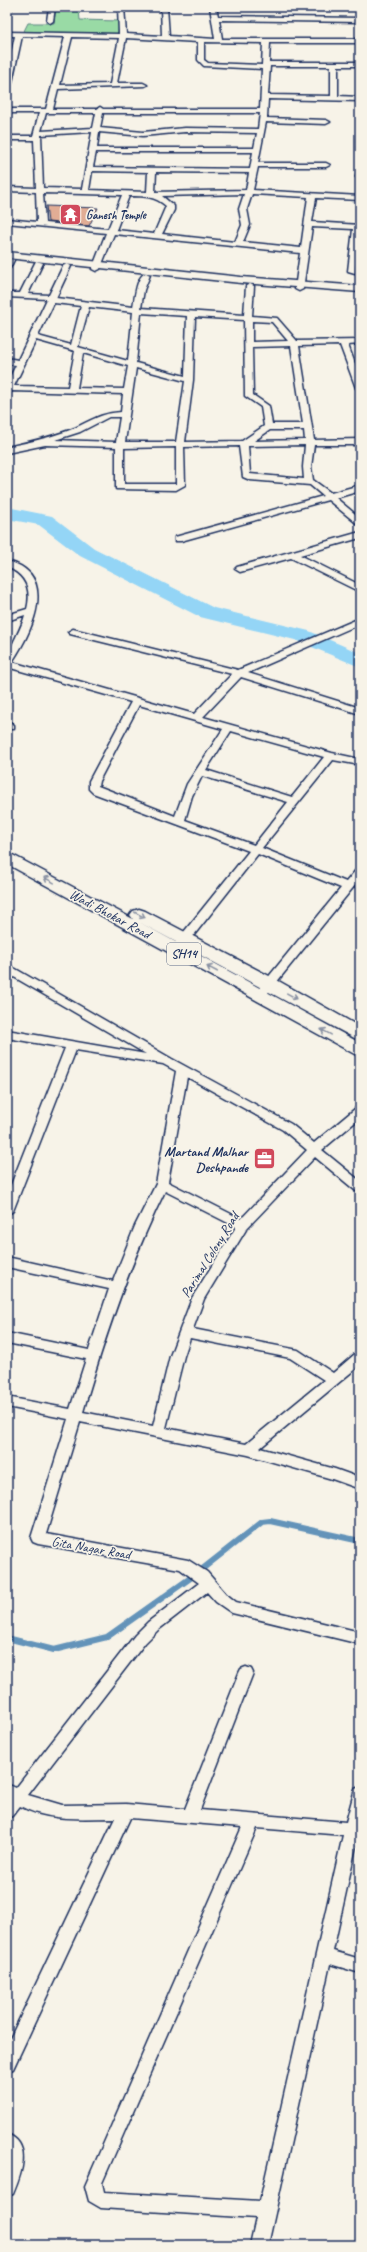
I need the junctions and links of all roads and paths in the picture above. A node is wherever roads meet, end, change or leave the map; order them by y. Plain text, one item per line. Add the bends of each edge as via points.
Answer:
1 (10, 7) edge
2 (52, 7) edge
3 (121, 7) edge
4 (164, 7) edge
5 (213, 7) edge
6 (7, 12) edge
7 (215, 18) junction
8 (360, 20) edge
9 (50, 21) dead end
10 (7, 34) edge
11 (19, 34) junction
12 (69, 36) junction
13 (123, 36) junction
14 (166, 38) junction
15 (201, 40) junction
16 (268, 40) junction
17 (219, 41) junction
18 (360, 41) edge
19 (335, 64) junction
20 (360, 64) edge
21 (267, 66) junction
22 (9, 70) edge
23 (143, 85) dead end
24 (113, 86) junction
25 (7, 87) edge
26 (55, 87) junction
27 (265, 97) junction
28 (334, 98) junction
29 (360, 99) edge
30 (100, 109) junction
31 (7, 111) edge
32 (46, 111) junction
33 (263, 111) junction
34 (263, 120) junction
35 (326, 122) dead end
36 (96, 130) junction
37 (260, 131) junction
38 (158, 133) junction
39 (37, 136) junction
40 (7, 138) edge
41 (92, 150) junction
42 (157, 150) junction
43 (256, 150) junction
44 (326, 165) dead end
45 (252, 168) junction
46 (89, 169) junction
47 (152, 170) junction
48 (7, 189) edge
49 (38, 190) junction
50 (85, 191) junction
51 (127, 192) junction
52 (249, 192) junction
53 (151, 194) junction
54 (312, 196) junction
55 (360, 198) edge
56 (7, 221) edge
57 (42, 224) junction
58 (308, 224) junction
59 (359, 227) edge
60 (112, 231) junction
61 (157, 236) junction
62 (238, 245) junction
63 (304, 251) junction
64 (8, 260) edge
65 (39, 263) junction
66 (82, 265) junction
67 (67, 266) junction
68 (97, 266) junction
69 (352, 271) dead end
70 (146, 275) junction
71 (250, 286) junction
72 (299, 287) junction
73 (360, 289) edge
74 (360, 293) edge
75 (7, 295) edge
76 (24, 296) junction
77 (50, 298) junction
78 (86, 304) junction
79 (137, 310) junction
80 (191, 314) junction
81 (246, 318) junction
82 (33, 337) junction
83 (360, 342) edge
84 (343, 343) junction
85 (296, 344) junction
86 (249, 345) junction
87 (77, 349) junction
88 (7, 361) edge
89 (21, 362) junction
90 (132, 364) junction
91 (189, 380) junction
92 (360, 388) edge
93 (8, 390) edge
94 (72, 390) junction
95 (128, 392) junction
96 (125, 414) junction
97 (268, 427) junction
98 (307, 427) junction
99 (360, 442) edge
100 (39, 443) junction
101 (180, 444) junction
102 (242, 444) junction
103 (310, 444) junction
104 (120, 445) junction
105 (7, 450) edge
106 (309, 482) junction
107 (360, 488) edge
108 (330, 496) junction
109 (360, 523) edge
110 (360, 535) edge
111 (178, 539) dead end
112 (291, 554) junction
113 (8, 565) edge
114 (240, 569) dead end
115 (360, 580) edge
116 (348, 584) junction
117 (360, 590) edge
118 (32, 610) junction
119 (7, 618) edge
120 (360, 621) edge
121 (73, 632) dead end
122 (7, 663) edge
123 (239, 673) junction
124 (136, 702) junction
125 (360, 711) edge
126 (197, 718) junction
127 (228, 728) junction
128 (330, 756) junction
129 (360, 762) edge
130 (200, 772) junction
131 (294, 801) junction
132 (179, 821) junction
133 (7, 844) edge
134 (255, 849) junction
135 (7, 857) edge
136 (360, 872) edge
137 (348, 887) junction
138 (180, 944) junction
139 (7, 968) edge
140 (264, 989) junction
141 (7, 1034) edge
142 (357, 1039) edge
143 (72, 1046) junction
144 (168, 1062) junction
145 (182, 1070) junction
146 (360, 1111) edge
147 (314, 1150) junction
148 (162, 1184) junction
149 (360, 1188) edge
150 (7, 1211) edge
151 (243, 1225) junction
152 (7, 1262) edge
153 (116, 1286) junction
154 (186, 1332) junction
155 (7, 1338) edge
156 (93, 1356) junction
157 (360, 1358) edge
158 (333, 1380) junction
159 (7, 1402) edge
160 (76, 1414) junction
161 (159, 1431) junction
162 (248, 1450) junction
163 (360, 1484) edge
164 (205, 1579) junction
165 (360, 1638) edge
166 (246, 1673) dead end
167 (12, 1793) edge
168 (360, 1794) edge
169 (7, 1811) edge
170 (126, 1811) junction
171 (190, 1817) junction
172 (252, 1821) junction
173 (352, 1829) junction
174 (323, 1955) junction
175 (360, 1966) edge
176 (7, 2063) edge
177 (7, 2142) edge
178 (7, 2188) edge
179 (267, 2210) junction
180 (259, 2245) edge

1 - 6 street
2 - 9 street
3 - 13 street
4 - 14 street
5 - 7 street
7 - 8 street via 331,16
7 - 17 street
10 - 11 street
11 - 12 street
11 - 22 street
12 - 13 street
12 - 26 street
13 - 14 street
13 - 24 street
14 - 15 street
15 - 17 street
15 - 21 street via 201,60 206,65
16 - 17 street
16 - 18 street
16 - 21 street
19 - 20 street
19 - 21 street
19 - 28 street
21 - 27 street
22 - 25 street
23 - 24 street
24 - 26 street
26 - 32 street
27 - 28 street
27 - 33 street
28 - 29 street
30 - 32 street
30 - 33 street
30 - 36 street
31 - 32 street
32 - 39 street
33 - 34 street
34 - 35 street
34 - 37 street
36 - 38 street
36 - 39 street
36 - 41 street
37 - 38 street via 185,130
37 - 43 street
38 - 42 street
39 - 40 street
39 - 49 street
41 - 42 street
41 - 46 street
42 - 43 street
43 - 45 street
44 - 45 street
45 - 47 street
45 - 52 street
46 - 47 street
46 - 50 street
47 - 53 street
48 - 49 street
49 - 50 street
49 - 57 street
50 - 51 street
51 - 53 street
51 - 60 street
52 - 53 street
52 - 54 street
52 - 62 street via 243,209 246,226
53 - 61 street via 170,206
54 - 55 street
54 - 58 street
56 - 57 street
57 - 60 street
58 - 59 street
58 - 63 street
59 - 69 street
60 - 61 street
60 - 68 street
61 - 62 street
62 - 63 street
63 - 72 street
64 - 65 street
64 - 66 street
65 - 67 street
65 - 76 street
66 - 67 street
66 - 68 street
67 - 77 street
68 - 70 street
68 - 72 street
70 - 71 street
70 - 79 street via 140,290
71 - 72 street
71 - 81 street
72 - 73 street
72 - 74 street
75 - 76 street
76 - 77 street
77 - 78 street
77 - 82 street
78 - 79 street
78 - 87 street
79 - 80 street
79 - 90 street
80 - 81 street
80 - 91 street
81 - 85 street via 274,320
81 - 86 street
82 - 87 street
82 - 89 street
83 - 84 street
84 - 85 street
84 - 92 street
85 - 86 street
85 - 98 street
86 - 97 street via 249,396 265,406
87 - 90 street
87 - 94 street
88 - 89 street
89 - 93 street
90 - 91 street
90 - 95 street
91 - 101 street
93 - 94 street
94 - 95 street
95 - 96 street
96 - 100 street via 107,415 77,430
96 - 104 street
97 - 98 street
97 - 102 street
98 - 103 street
99 - 103 street
100 - 104 street
100 - 105 street
101 - 102 street
101 - 104 street
101 - 104 street via 181,485 176,487 119,487
102 - 103 street
102 - 106 street via 247,476
103 - 106 street via 307,467
106 - 108 street
107 - 108 street
108 - 109 street
108 - 111 street
110 - 112 street
112 - 114 street
112 - 116 street
113 - 118 street via 26,574 33,587
115 - 116 street
116 - 117 street
118 - 119 street
118 - 122 street via 17,649
120 - 123 street
121 - 123 street
122 - 124 street
123 - 125 street
123 - 126 street
124 - 126 street
124 - 132 street via 93,787 96,791
126 - 127 street
127 - 128 street
127 - 130 street
128 - 129 street
128 - 131 street
130 - 131 street
130 - 132 street via 180,813
131 - 134 street
132 - 134 street
133 -> 138 main road, Wadi Bhokar Road / SH14
134 - 137 street
134 - 138 street
138 -> 135 main road, Wadi Bhokar Road / SH14
136 - 137 street
137 - 140 street
138 - 140 main road, Wadi Bhokar Road / SH14
139 - 144 street
140 - 142 main road, Wadi Bhokar Road / SH14
141 - 143 street
143 - 144 street
143 - 150 street
144 - 145 street
145 - 147 street via 287,1127
145 - 148 street
146 - 147 street, Parimal Colony Road
147 - 149 street
147 - 151 street, Parimal Colony Road
148 - 151 street
148 - 153 street via 140,1224
151 - 154 street, Parimal Colony Road via 198,1298
152 - 153 street
153 - 156 street
154 - 158 street via 293,1354
154 - 161 street, Parimal Colony Road via 177,1356
155 - 156 street
156 - 160 street
157 - 158 street
158 - 162 street
159 - 160 street
160 - 161 street
160 - 164 street, Gita Nagar Road via 38,1538 183,1564
161 - 162 street
162 - 163 street via 335,1474
164 - 165 street, Gita Nagar Road via 232,1607
164 - 167 street via 140,1639
166 - 171 street
167 - 169 street
167 - 170 street via 31,1804 62,1812
168 - 173 street
170 - 171 street
170 - 176 street
171 - 172 street
172 - 173 street
172 - 179 street via 93,2190 101,2200
173 - 174 street
174 - 175 street
174 - 179 street
177 - 178 street via 16,2154
179 - 180 street

